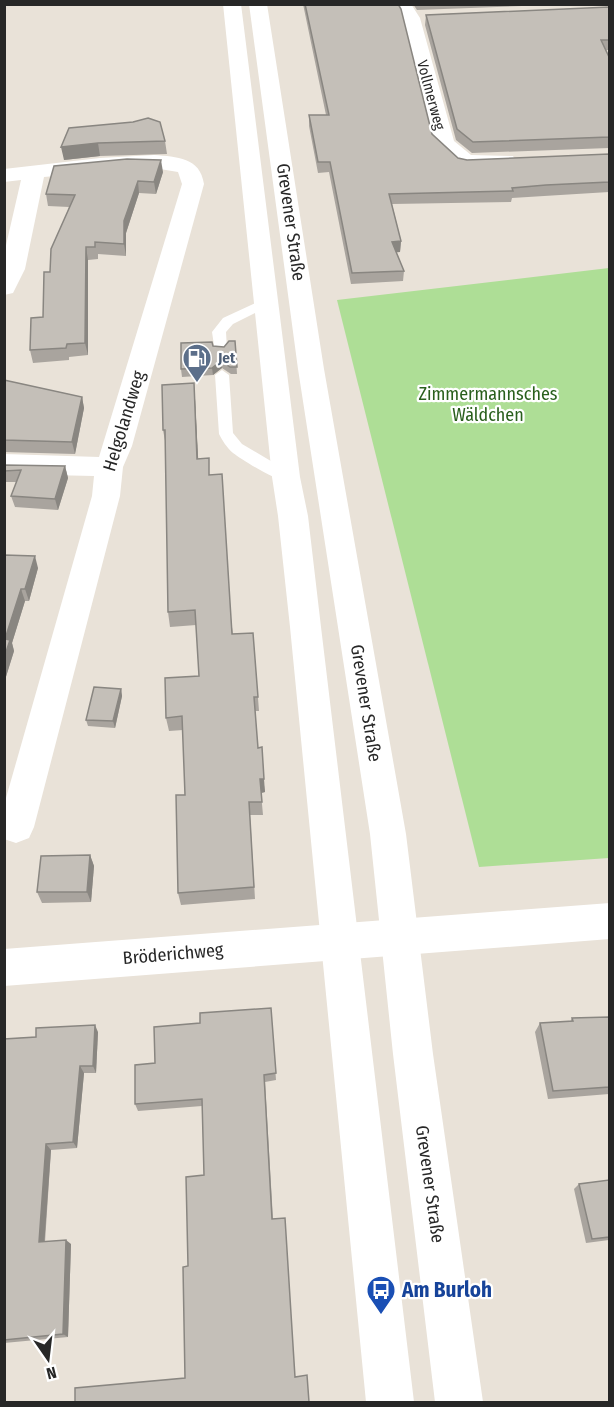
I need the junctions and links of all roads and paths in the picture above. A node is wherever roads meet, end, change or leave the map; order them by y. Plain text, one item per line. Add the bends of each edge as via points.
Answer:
1 (232, 4) edge
2 (258, 4) edge
3 (406, 11) edge
4 (433, 17) edge
5 (523, 160) edge
6 (34, 172) junction
7 (4, 176) edge
8 (4, 288) edge
9 (266, 302) junction
10 (220, 349) edge
11 (222, 375) dead end
12 (4, 464) edge
13 (109, 467) junction
14 (286, 477) junction
15 (16, 827) dead end
16 (609, 921) edge
17 (399, 935) junction
18 (340, 941) junction
19 (4, 968) edge
20 (390, 1402) edge
21 (459, 1402) edge

1 - 9 main road, Grevener Straße
2 - 17 main road, Grevener Straße via 311,369 388,834
3 - 4 main road, Vollmerweg
3 - 5 main road, Vollmerweg via 444,144 466,162
6 - 7 main road, Helgolandweg
6 - 8 main road via 13,269
6 - 13 main road, Helgolandweg via 153,161 178,163 192,174 189,204
9 - 10 lane via 228,321 219,332
9 - 14 main road, Grevener Straße
11 - 14 lane via 226,434 237,448
12 - 13 main road
13 - 15 main road, Helgolandweg via 106,496
14 - 18 main road, Grevener Straße
16 - 17 main road
17 - 18 main road, Bröderichweg
17 - 21 main road, Grevener Straße
18 - 19 main road, Bröderichweg
18 - 20 main road, Grevener Straße

